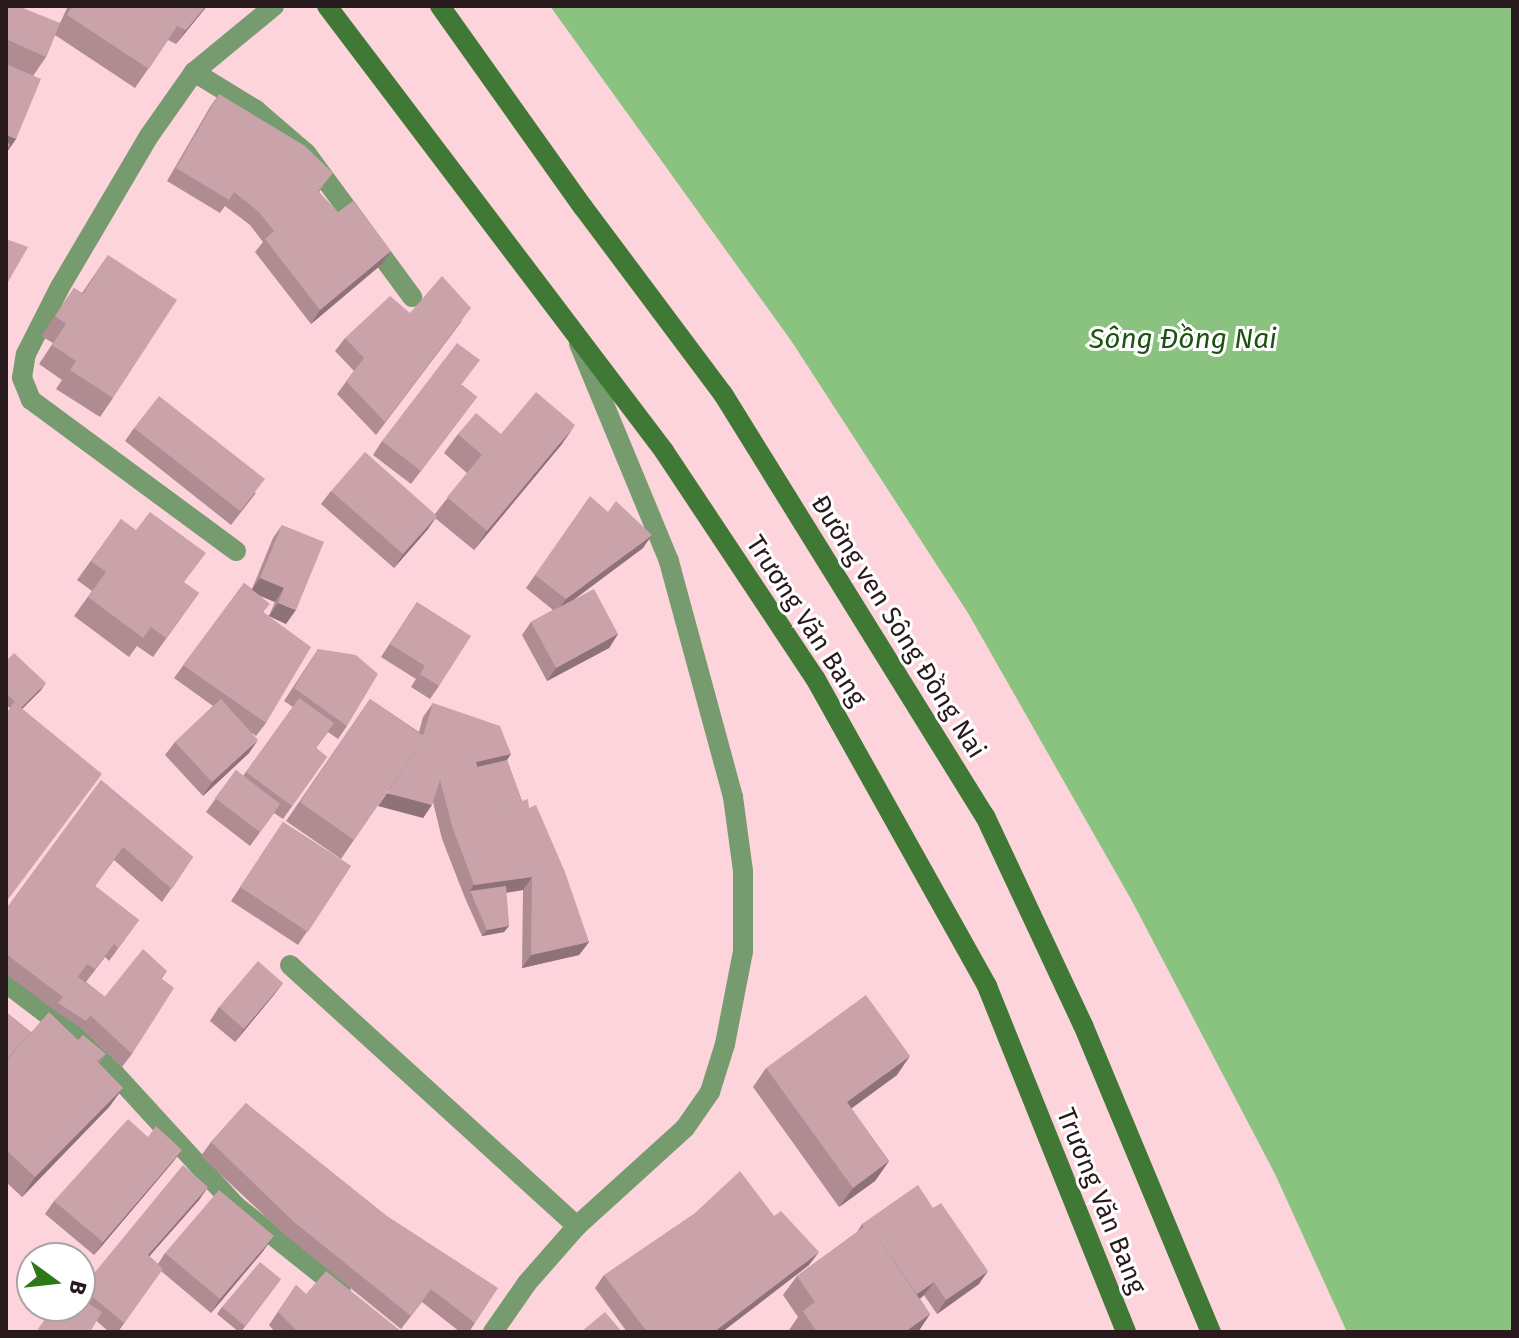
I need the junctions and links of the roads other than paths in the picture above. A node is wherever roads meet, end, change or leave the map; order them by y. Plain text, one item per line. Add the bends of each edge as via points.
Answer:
1 (274, 6) edge
2 (327, 6) edge
3 (440, 6) edge
4 (194, 72) junction
5 (412, 297) dead end
6 (573, 329) junction
7 (236, 551) dead end
8 (290, 965) dead end
9 (6, 983) edge
10 (577, 1226) junction
11 (357, 1303) edge
12 (493, 1332) edge
13 (1126, 1332) edge
14 (1211, 1332) edge

1 - 4 street
2 - 6 main road, Trương Văn Bang
3 - 14 main road, Đường ven Sông Đồng Nai via 723,394 985,816 1083,1025
4 - 5 street via 256,110 306,153
4 - 7 street via 149,136 60,287 26,354 22,378 31,400
6 - 10 street via 669,561 733,797 743,871 743,951 710,1092 685,1128
6 - 13 main road, Trương Văn Bang via 664,451 815,678 914,849 987,986
8 - 10 street
9 - 11 street via 115,1074 236,1206
10 - 12 street

